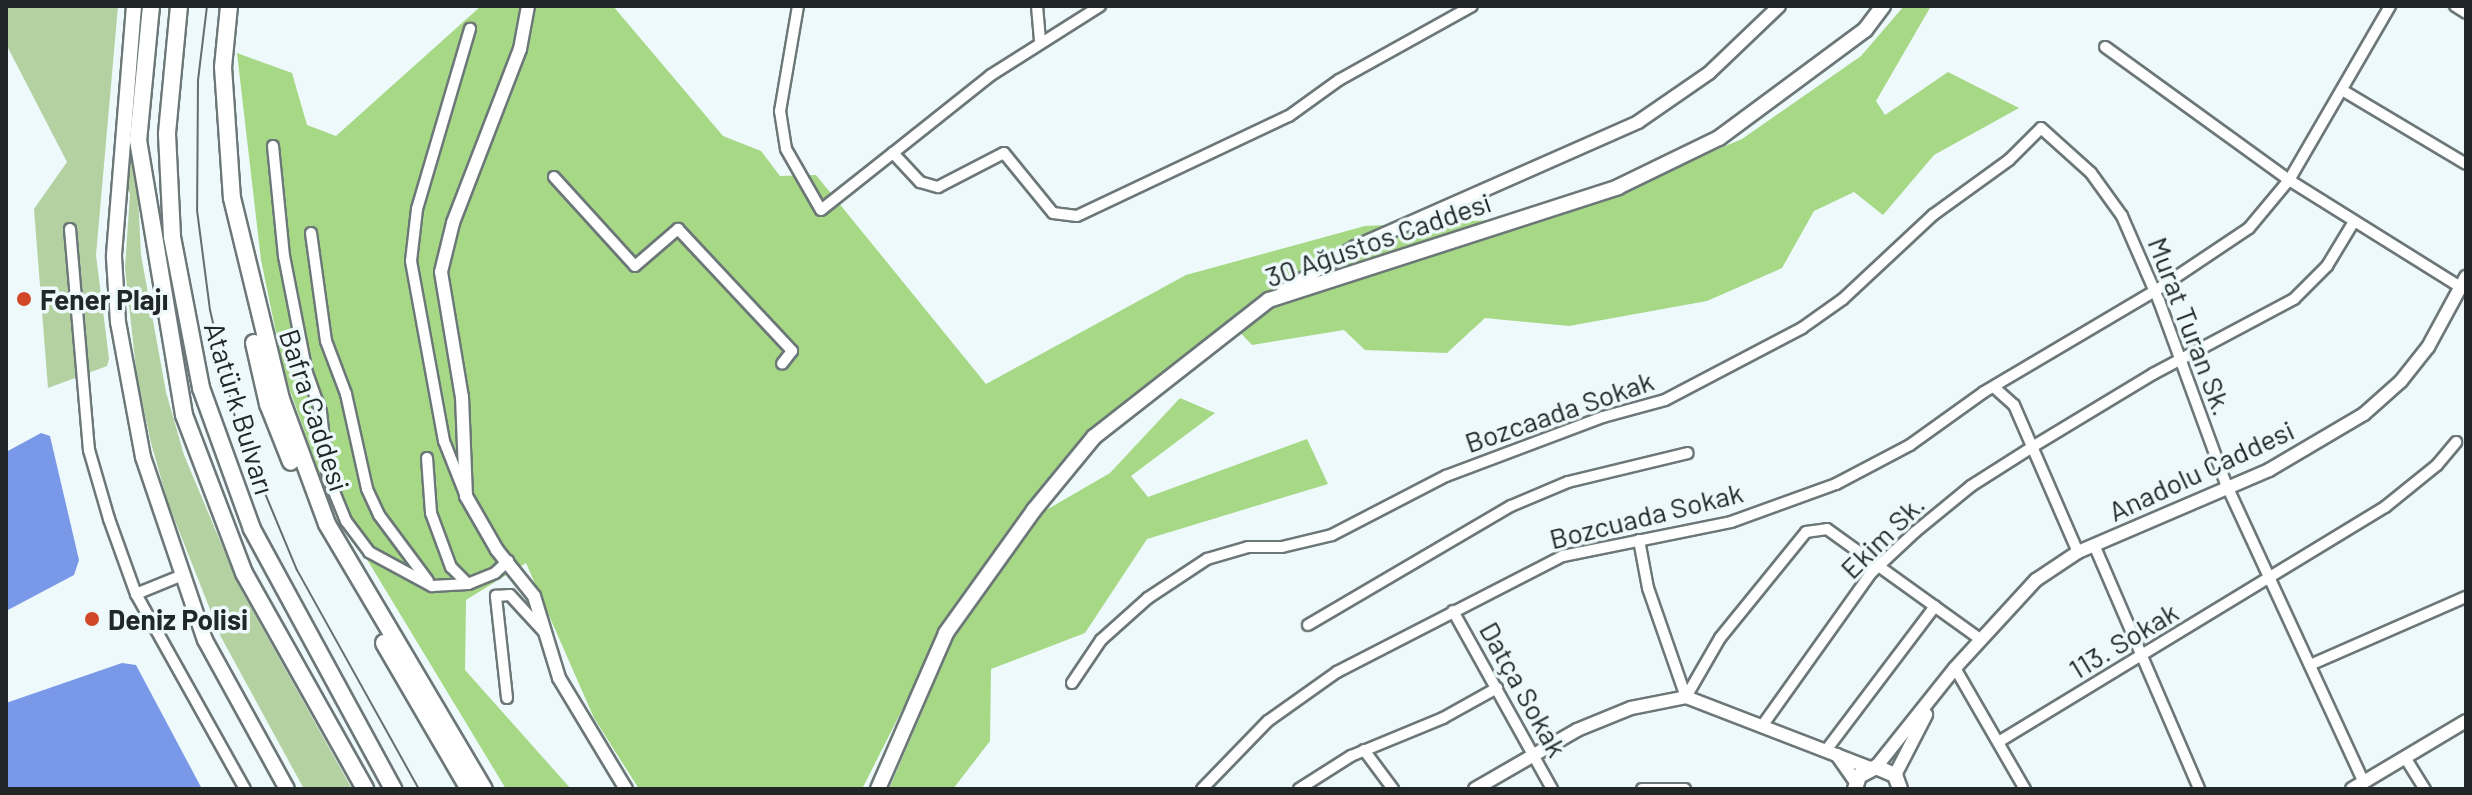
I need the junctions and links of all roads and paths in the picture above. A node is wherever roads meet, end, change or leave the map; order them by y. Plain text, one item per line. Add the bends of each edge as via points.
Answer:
1 (134, 6) edge
2 (151, 6) edge
3 (179, 6) edge
4 (220, 6) edge
5 (229, 6) edge
6 (528, 6) edge
7 (798, 6) edge
8 (1037, 6) edge
9 (1100, 6) edge
10 (1472, 6) edge
11 (1779, 6) edge
12 (1883, 6) edge
13 (2390, 6) edge
14 (2455, 6) edge
15 (2466, 13) edge
16 (470, 29) dead end
17 (1040, 42) junction
18 (2105, 47) dead end
19 (2342, 90) junction
20 (2041, 128) joint
21 (273, 146) dead end
22 (893, 153) junction
23 (2466, 164) edge
24 (554, 177) dead end
25 (2289, 180) junction
26 (2353, 223) junction
27 (70, 229) dead end
28 (311, 233) dead end
29 (2463, 282) edge
30 (2155, 291) junction
31 (1269, 300) junction
32 (2179, 361) junction
33 (782, 364) dead end
34 (1996, 389) junction
35 (2456, 442) dead end
36 (2034, 446) junction
37 (1688, 453) dead end
38 (427, 458) dead end
39 (2226, 484) junction
40 (466, 496) junction
41 (1639, 540) junction
42 (2095, 547) junction
43 (2078, 552) junction
44 (508, 561) junction
45 (1881, 569) junction
46 (180, 576) junction
47 (2270, 579) junction
48 (468, 584) junction
49 (432, 586) junction
50 (136, 594) junction
51 (2466, 597) edge
52 (1935, 606) junction
53 (1453, 611) junction
54 (1308, 625) dead end
55 (548, 636) junction
56 (1980, 639) junction
57 (2142, 657) junction
58 (2310, 665) junction
59 (1955, 668) junction
60 (1072, 683) dead end
61 (1497, 688) junction
62 (1938, 690) junction
63 (1686, 697) junction
64 (507, 698) dead end
65 (2466, 721) edge
66 (1762, 726) junction
67 (2000, 741) junction
68 (1364, 750) junction
69 (1831, 751) junction
70 (1534, 755) junction
71 (2406, 759) junction
72 (1873, 767) junction
73 (2364, 782) junction
74 (1856, 785) edge
75 (1899, 785) edge
76 (245, 789) edge
77 (287, 789) edge
78 (365, 789) edge
79 (393, 789) edge
80 (469, 789) edge
81 (484, 789) edge
82 (626, 789) edge
83 (878, 789) edge
84 (1202, 789) edge
85 (1299, 789) edge
86 (1393, 789) edge
87 (1475, 789) edge
88 (1552, 789) edge
89 (1642, 789) edge
90 (1685, 789) edge
91 (2025, 789) edge
92 (2199, 789) edge
93 (2352, 789) edge
94 (2425, 789) edge

1 - 46 main road via 114,257 118,322 143,457
2 - 78 main road, Atatürk Bulvarı via 138,140 184,415 244,573
3 - 79 main road, Atatürk Bulvarı via 167,134 172,237 201,388 252,529
4 - 80 main road, Bafra Caddesi via 213,113 228,230 268,404 316,525
5 - 81 main road, Bafra Caddesi via 223,67 232,198 281,399 327,524
6 - 40 street via 520,49 453,223 441,272 462,397
7 - 22 street via 780,111 786,149 821,210
8 - 17 street
9 - 17 street
10 - 22 street via 1339,80 1289,116 1077,216 1053,213 1019,165 1004,153 938,187 920,182
11 - 31 street via 1709,73 1638,122 1355,247
12 - 31 main road, 30 Ağustos Caddesi via 1865,30 1719,138 1618,187
13 - 19 street, Bozcuada Sokak
14 - 15 street
16 - 40 street via 417,209 411,261 444,441
17 - 22 street via 922,125
18 - 25 street
19 - 23 street
19 - 25 street, Bozcuada Sokak
20 - 30 street, Murat Turan Sk. via 2091,173 2122,216
20 - 60 street, Bozcaada Sokak via 2009,160 1933,215 1843,299 1802,328 1665,400 1591,421 1446,476 1332,535 1282,547 1248,547 1207,559 1148,598 1101,640
21 - 49 street via 284,256 307,373 321,412 335,499 369,552
24 - 33 street via 635,266 678,229 792,351
25 - 26 street
25 - 30 street, Bozcuada Sokak via 2249,228
26 - 29 street
26 - 32 street, Ekim Sk. via 2327,266 2294,299
27 - 50 street via 89,450
28 - 49 street via 326,341 346,394 367,489 396,540
29 - 39 street, Anadolu Caddesi via 2428,347 2364,414 2269,470
30 - 32 street, Murat Turan Sk.
30 - 34 street, Bozcuada Sokak
31 - 83 main road, 30 Ağustos Caddesi via 1094,437 1034,510 946,633
32 - 36 street, Ekim Sk.
32 - 39 street, Murat Turan Sk.
34 - 36 street via 2014,405
34 - 41 street, Bozcuada Sokak via 1984,392 1910,445 1836,484 1731,522
35 - 47 street, 113. Sokak via 2437,465 2385,507
36 - 43 street
36 - 45 street, Ekim Sk. via 1971,486
37 - 54 street via 1568,482 1511,506
38 - 48 street via 431,513 451,567
39 - 42 street, Anadolu Caddesi
39 - 47 street, Murat Turan Sk.
40 - 44 street
41 - 53 street, Bozcuada Sokak via 1563,556
41 - 63 street via 1648,588
42 - 43 street, Anadolu Caddesi
42 - 57 street
43 - 56 street, Anadolu Caddesi via 2036,580
44 - 48 street
44 - 55 street via 534,596
45 - 52 street
45 - 63 street via 1827,529 1806,532 1720,638
45 - 66 street, Ekim Sk. via 1871,573
46 - 50 street
46 - 77 main road via 205,640
47 - 57 street, 113. Sokak
47 - 58 street, Murat Turan Sk.
48 - 49 street
50 - 76 street
51 - 58 street
52 - 56 street
52 - 69 street
53 - 61 street, Datça Sokak
53 - 84 street, Bozcuada Sokak via 1292,701
55 - 64 street via 510,595 496,596
55 - 82 street via 559,678
56 - 59 street, Anadolu Caddesi
57 - 67 street, 113. Sokak
57 - 92 street
58 - 73 street, Murat Turan Sk.
59 - 62 street, Anadolu Caddesi
59 - 67 street
61 - 68 street via 1443,718
61 - 70 street, Datça Sokak
62 - 72 street
62 - 75 street
63 - 66 street
63 - 70 street via 1631,708
65 - 71 street
66 - 69 street
67 - 91 street
68 - 85 street
68 - 86 street
69 - 72 street
69 - 74 street
70 - 87 street
70 - 88 street, Datça Sokak
71 - 73 street
71 - 94 street
72 - 74 main road
72 - 75 main road
73 - 93 street
89 - 90 street

